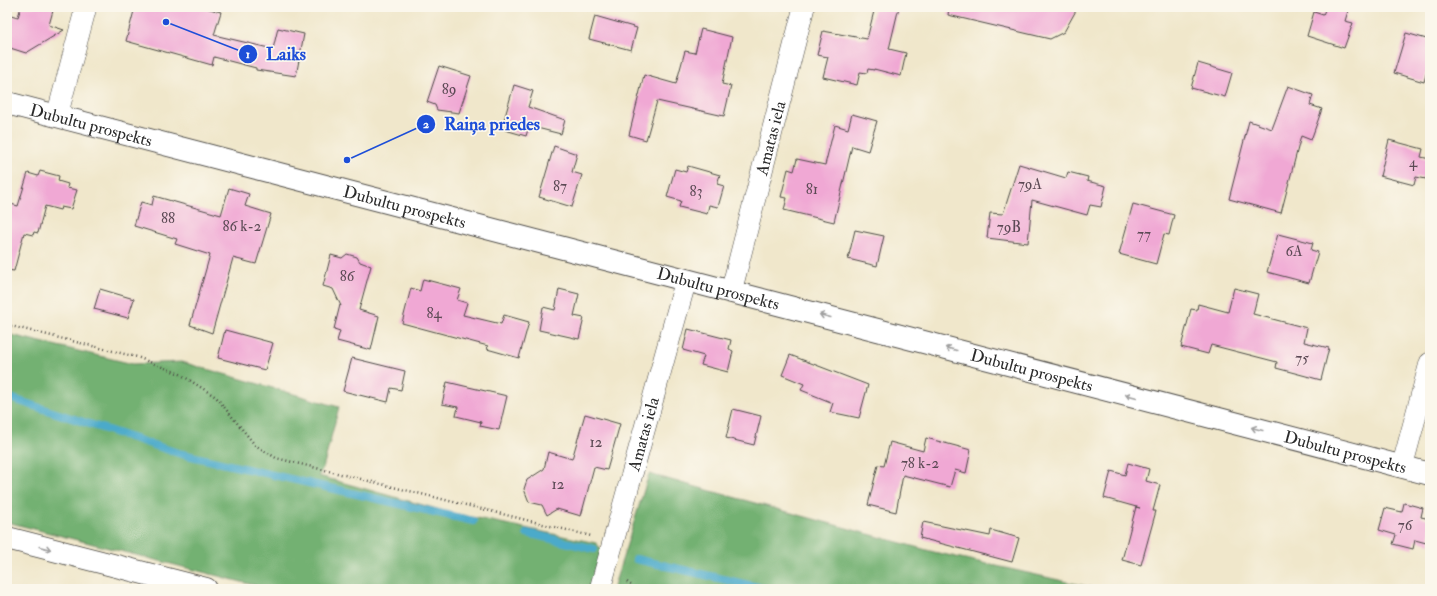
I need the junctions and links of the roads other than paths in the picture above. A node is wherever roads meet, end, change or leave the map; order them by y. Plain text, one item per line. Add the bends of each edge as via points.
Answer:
1 (86, 7) edge
2 (804, 7) edge
3 (7, 102) edge
4 (57, 116) junction
5 (686, 280) junction
6 (731, 292) junction
7 (1430, 364) edge
8 (1402, 467) junction
9 (1430, 474) edge
10 (7, 538) edge
11 (206, 589) edge
12 (600, 589) edge

1 - 4 street
2 - 6 street, Amatas iela
3 - 4 main road, Dubultu prospekts
4 - 5 main road, Dubultu prospekts
5 - 6 main road, Dubultu prospekts
5 - 12 street, Amatas iela
8 -> 6 main road, Dubultu prospekts
7 - 8 street
8 - 9 main road, Dubultu prospekts
10 -> 11 main road

